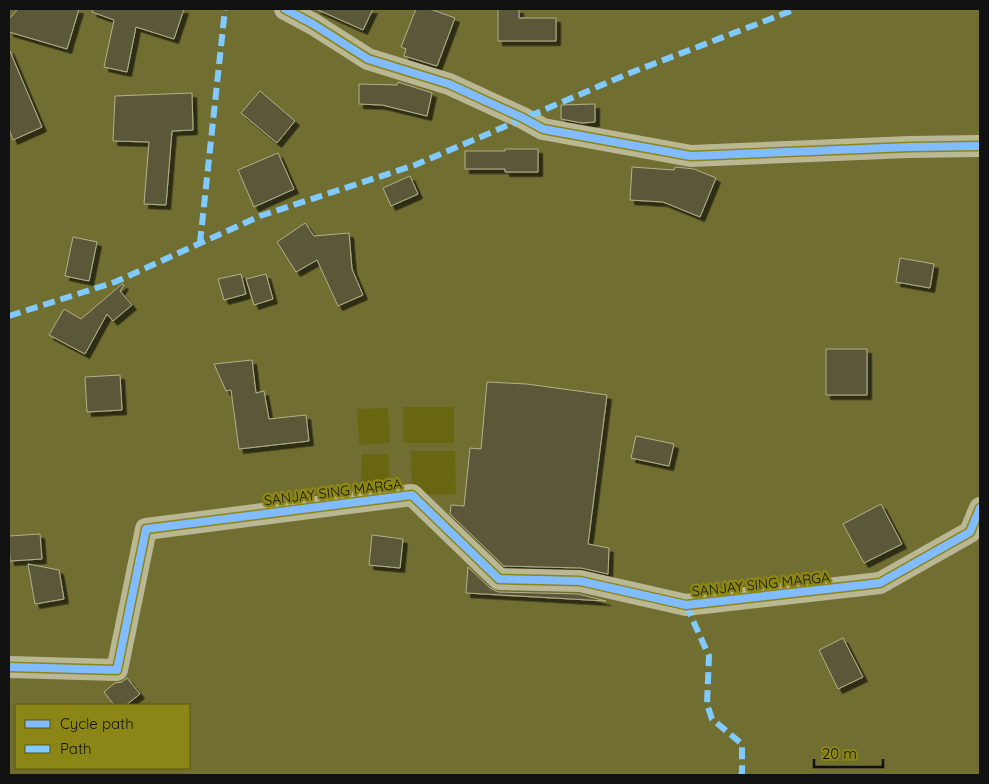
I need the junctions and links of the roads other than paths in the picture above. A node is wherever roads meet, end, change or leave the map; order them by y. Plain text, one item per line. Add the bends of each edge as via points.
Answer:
1 (285, 9) edge
2 (980, 146) edge
3 (980, 508) edge
4 (9, 667) edge

1 - 2 street via 368,59 448,84 543,129 691,156
3 - 4 street, SANJAY SING MARGA via 970,532 880,583 686,604 580,581 499,579 412,495 146,528 117,670

